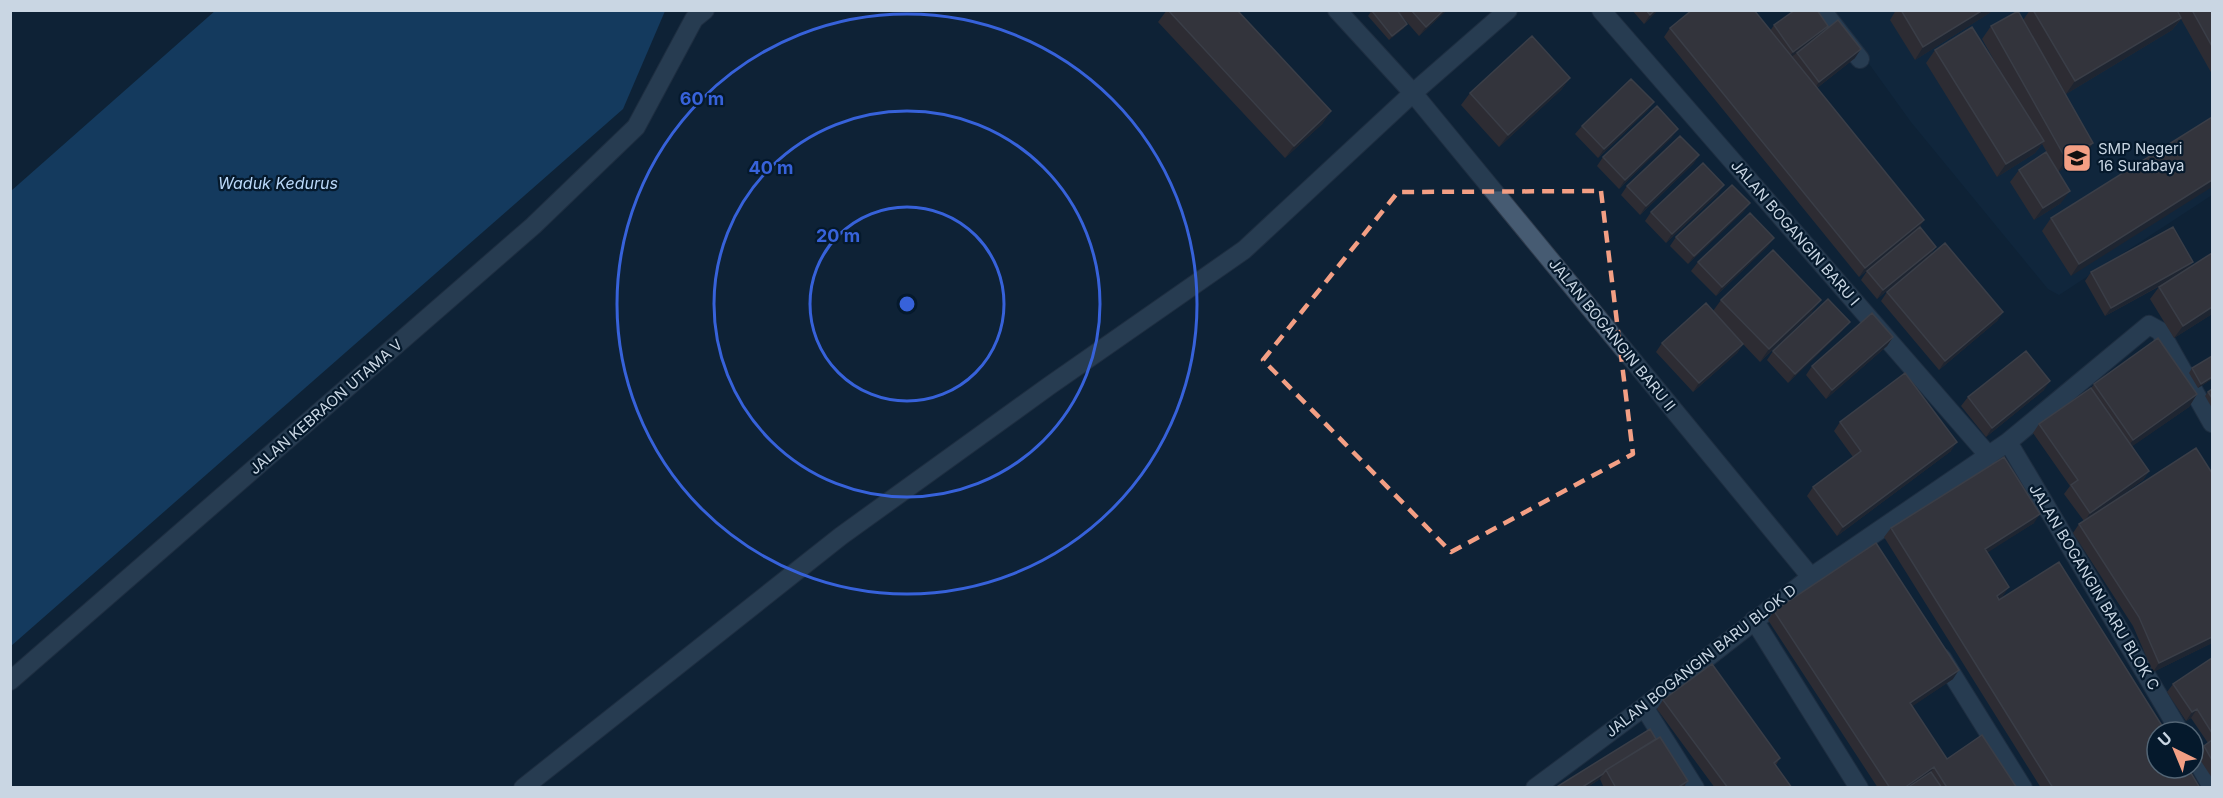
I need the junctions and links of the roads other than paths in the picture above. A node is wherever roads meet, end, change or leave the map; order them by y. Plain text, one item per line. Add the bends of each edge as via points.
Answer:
1 (705, 10) edge
2 (1337, 10) edge
3 (1508, 10) edge
4 (1601, 10) edge
5 (1822, 10) edge
6 (1860, 59) edge
7 (1413, 93) junction
8 (2212, 423) edge
9 (2008, 442) junction
10 (1989, 456) junction
11 (1867, 536) junction
12 (1880, 556) edge
13 (1810, 577) junction
14 (1754, 620) junction
15 (1936, 647) edge
16 (10, 681) edge
17 (1644, 706) junction
18 (2173, 720) edge
19 (523, 788) edge
20 (1535, 788) edge
21 (1695, 788) edge
22 (1859, 788) edge
23 (2023, 788) edge

1 - 16 street, JALAN KEBRAON UTAMA V via 694,20 636,127 533,226
2 - 7 street, JALAN BOGANGIN BARU II
3 - 7 street
4 - 10 street, JALAN BOGANGIN BARU I
5 - 6 street
7 - 13 street, JALAN BOGANGIN BARU II
7 - 19 street via 1244,250 841,536
8 - 9 street, JALAN BOGANGIN BARU BLOK D via 2160,331 2149,326
9 - 10 street, JALAN BOGANGIN BARU BLOK D
9 - 18 street, JALAN BOGANGIN BARU BLOK C
10 - 11 street, JALAN BOGANGIN BARU BLOK D
11 - 12 street
11 - 13 street, JALAN BOGANGIN BARU BLOK D
13 - 14 street, JALAN BOGANGIN BARU BLOK D
14 - 17 street, JALAN BOGANGIN BARU BLOK D
14 - 22 street
15 - 23 street
17 - 20 street, JALAN BOGANGIN BARU BLOK D
17 - 21 street

